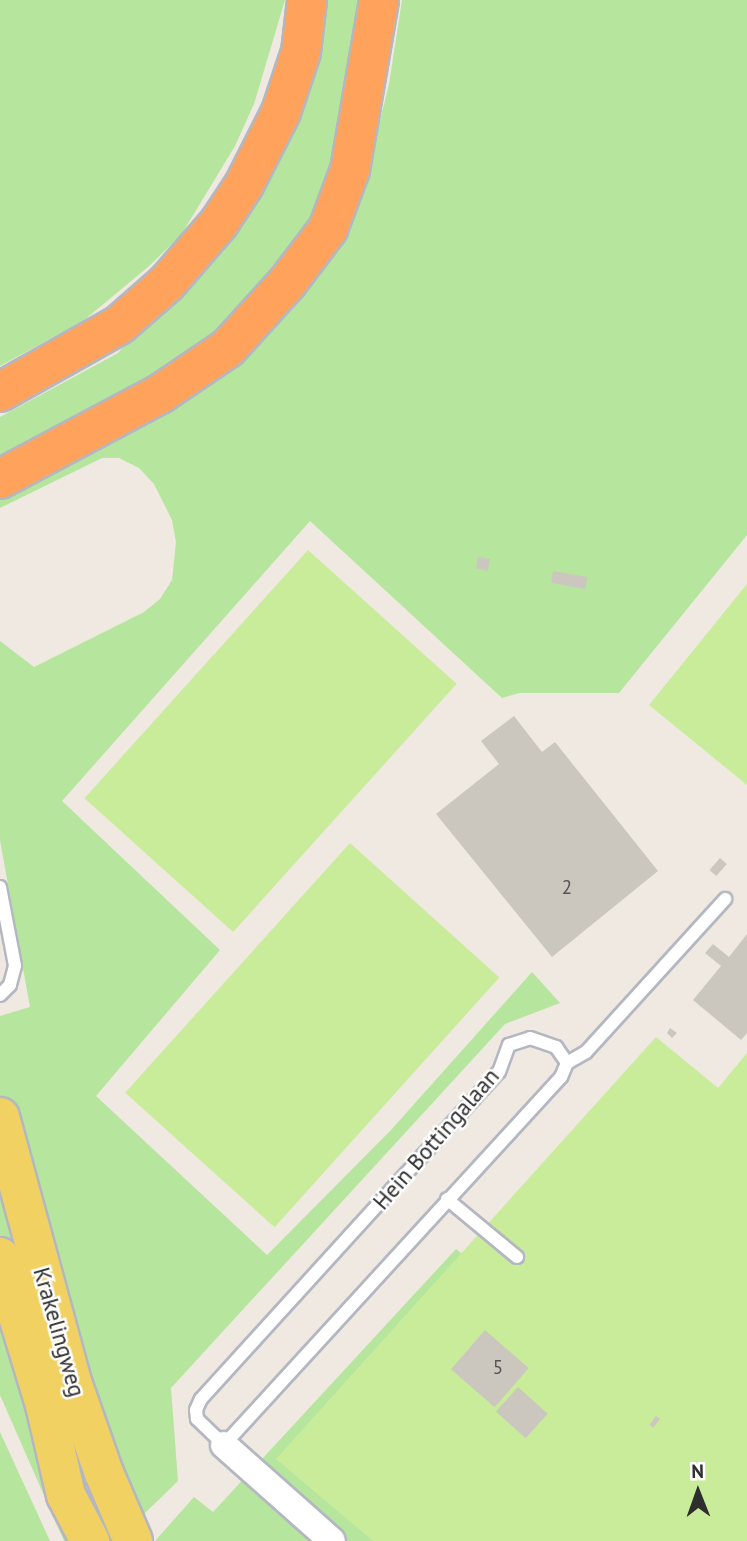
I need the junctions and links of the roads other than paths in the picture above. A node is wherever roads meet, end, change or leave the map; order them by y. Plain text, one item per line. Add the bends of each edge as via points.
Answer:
1 (307, 0) edge
2 (379, 0) edge
3 (0, 393) edge
4 (0, 479) edge
5 (0, 887) edge
6 (724, 899) dead end
7 (0, 995) edge
8 (567, 1063) junction
9 (0, 1117) edge
10 (447, 1199) junction
11 (0, 1257) edge
12 (517, 1257) dead end
13 (224, 1445) junction
14 (90, 1541) edge
15 (133, 1541) edge
16 (332, 1541) edge

1 - 3 highway via 301,52 281,113 219,223 167,283 119,325
2 - 4 highway via 350,170 328,229 286,284 228,348 160,394
5 - 7 lane via 15,966 10,985
6 - 8 lane via 586,1052
8 - 10 lane, Hein Bottingalaan via 561,1077
8 - 13 lane, Hein Bottingalaan via 556,1046 530,1038 509,1045 499,1072 201,1399 197,1419
9 - 15 main road, Krakelingweg via 71,1379
10 - 12 lane
10 - 13 lane, Hein Bottingalaan
11 - 14 main road, Krakelingweg via 45,1405 66,1495
13 - 16 street, Hein Bottingalaan

